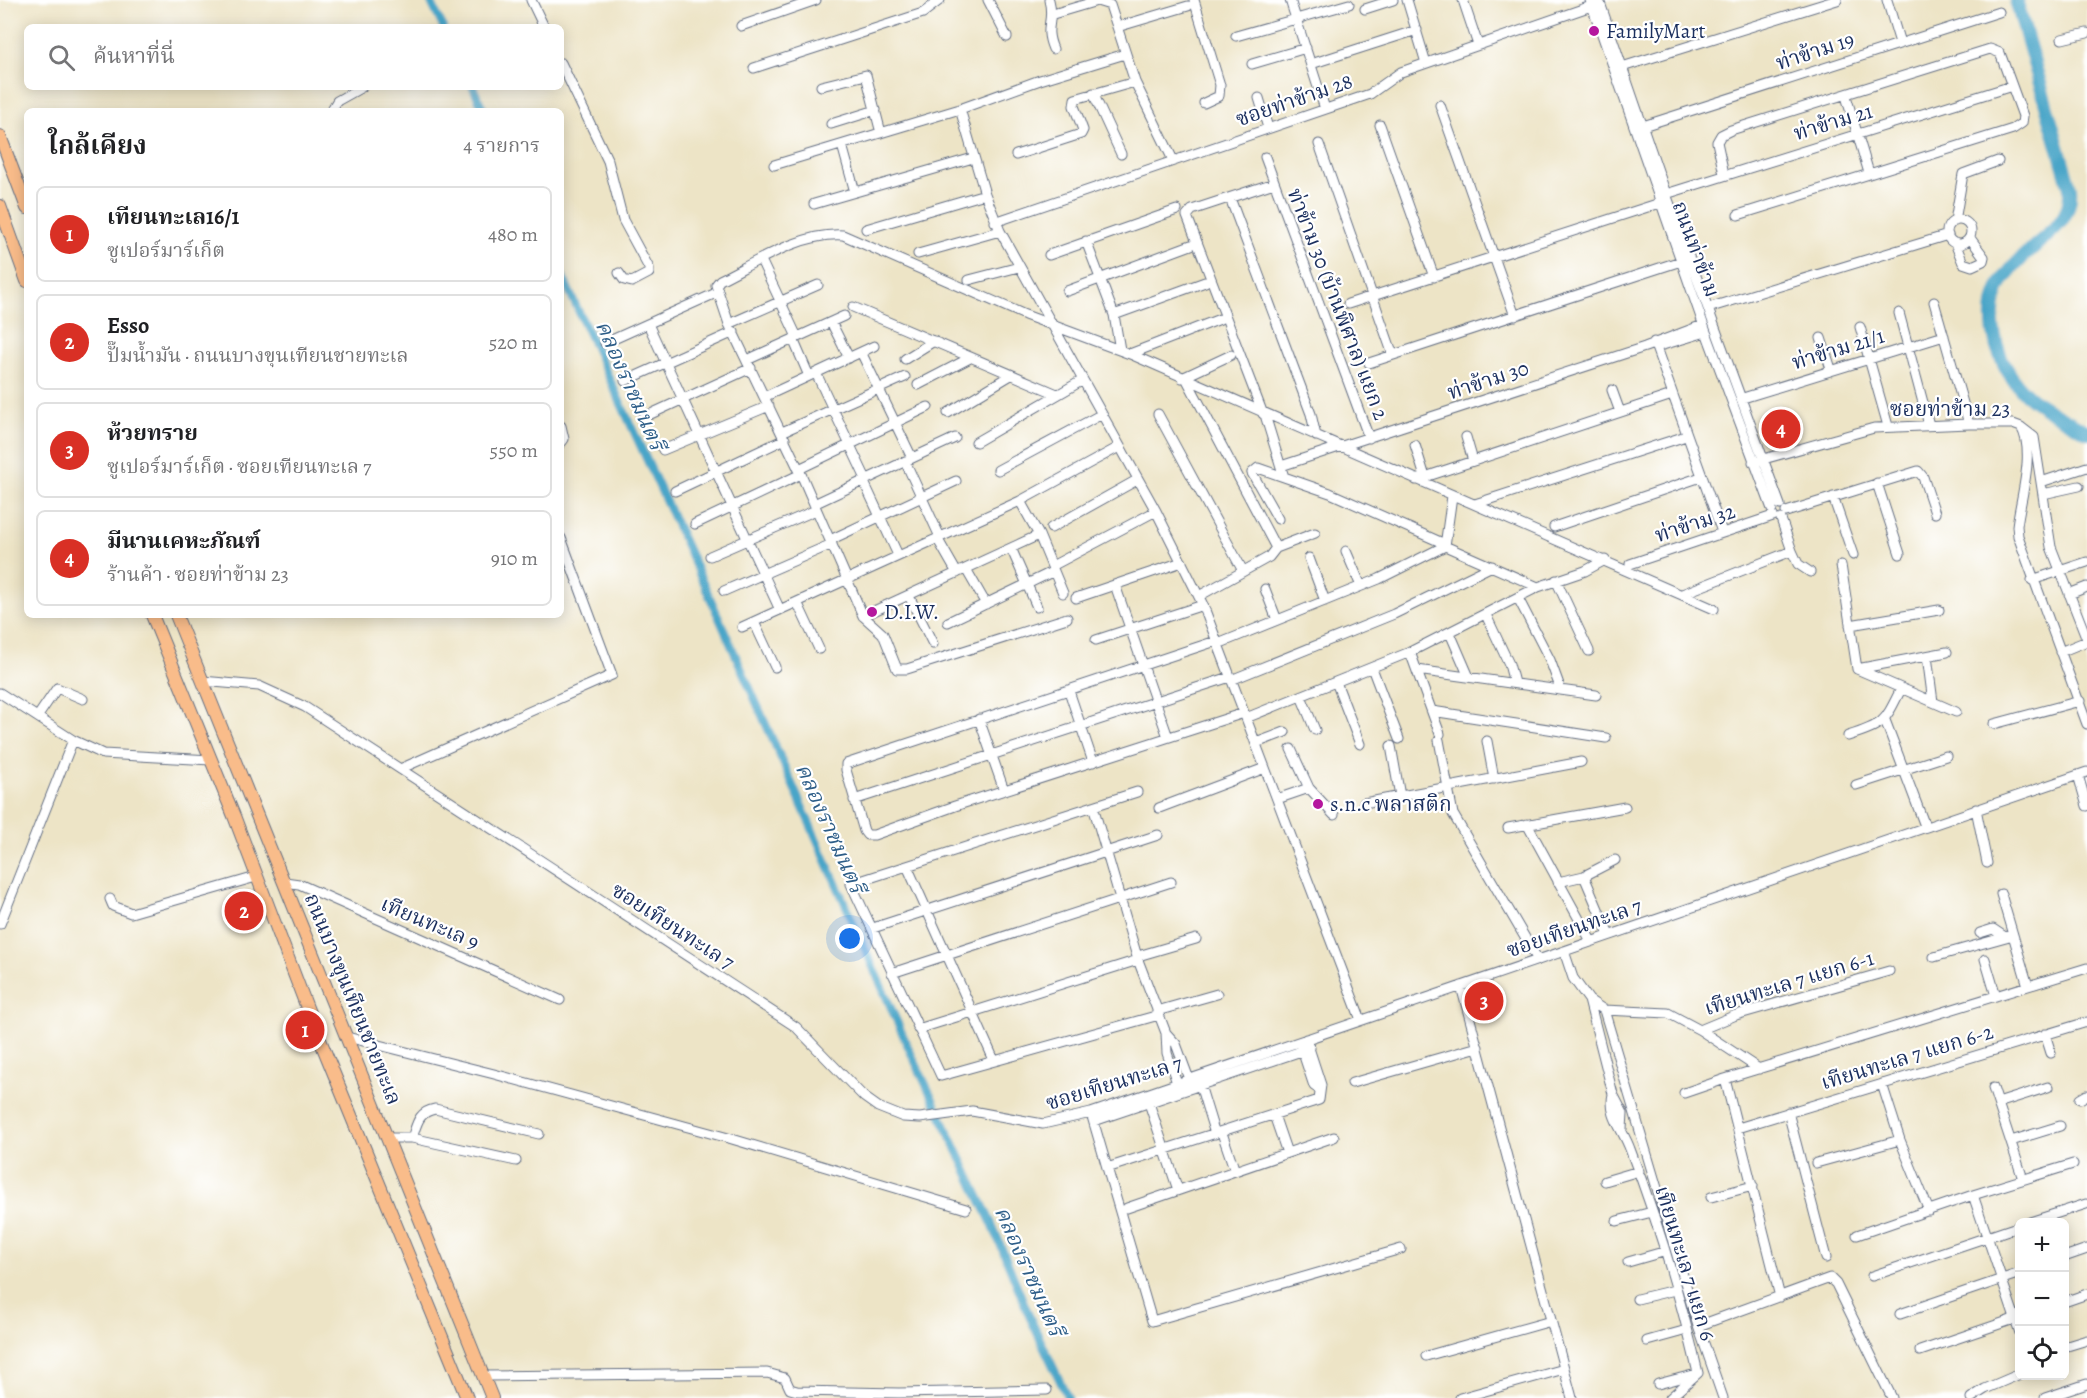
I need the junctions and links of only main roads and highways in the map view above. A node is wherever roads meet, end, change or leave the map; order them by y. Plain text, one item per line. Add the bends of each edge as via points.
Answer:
1 (0, 136) edge
2 (24, 200) edge
3 (0, 206) edge
4 (24, 273) edge
5 (153, 618) edge
6 (177, 618) edge
7 (192, 656) junction
8 (170, 662) junction
9 (467, 1398) edge
10 (492, 1398) edge

1 - 2 main road
3 - 4 main road
5 - 8 main road
6 - 7 main road, ถนนบางขุนเทียนชายทะเล
7 - 8 main road via 183,667
7 - 10 main road, ถนนบางขุนเทียนชายทะเล
8 - 9 main road

